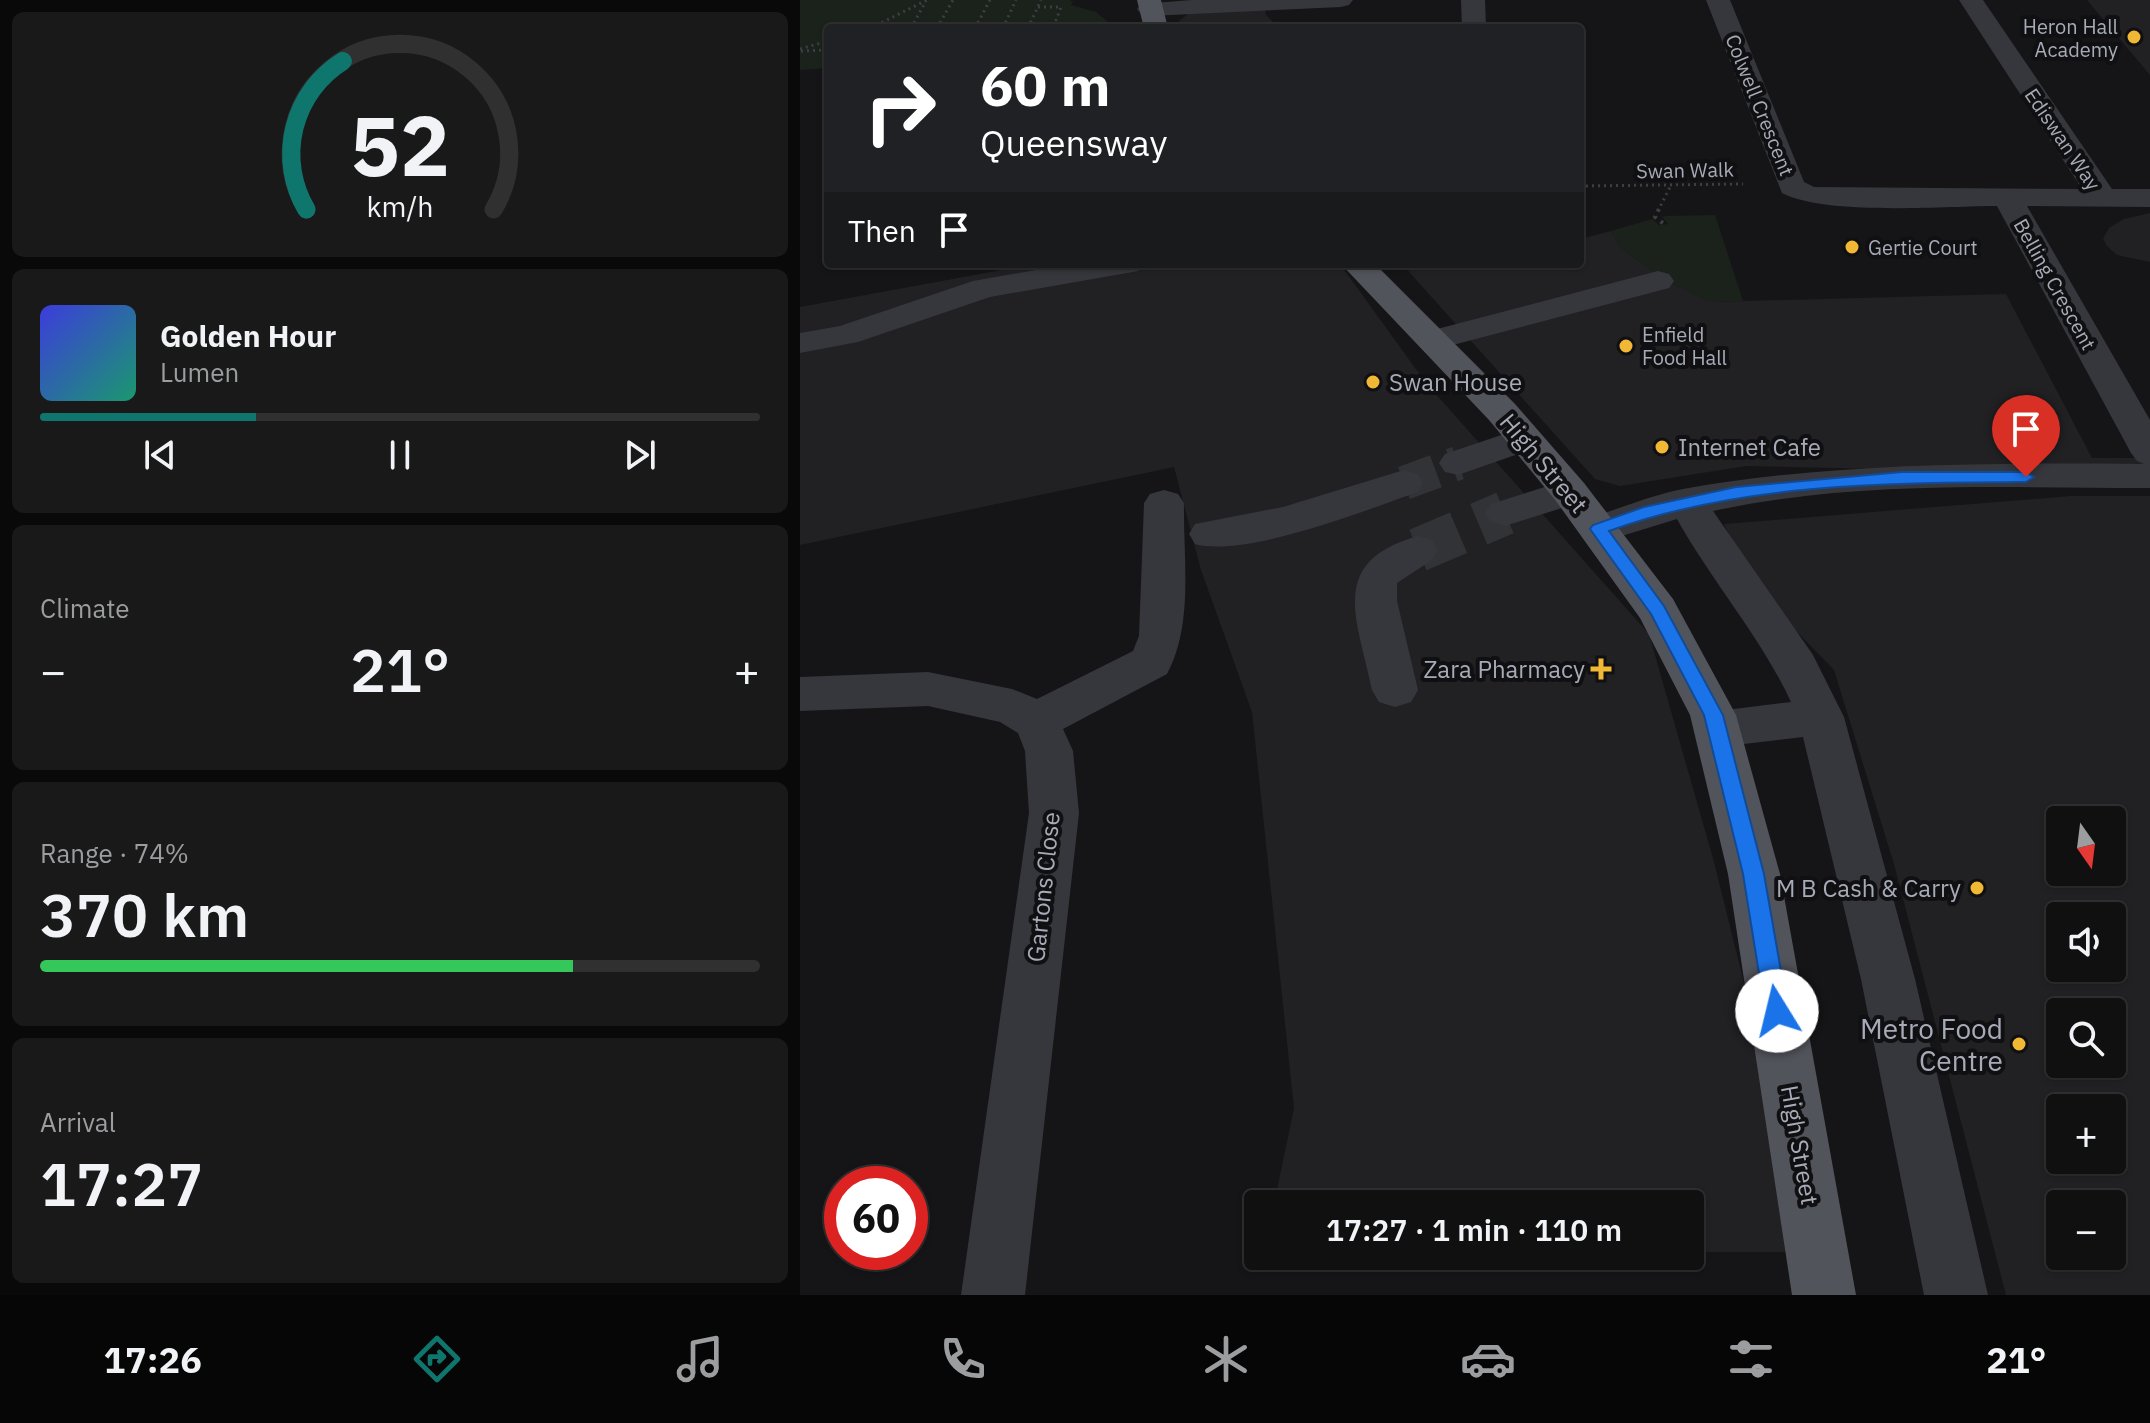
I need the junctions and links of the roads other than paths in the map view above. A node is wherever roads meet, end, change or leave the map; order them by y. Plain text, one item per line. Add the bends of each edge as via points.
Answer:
1 (1341, 0) edge
2 (1473, 0) edge
3 (1718, 0) edge
4 (1971, 0) edge
5 (1151, 12) edge
6 (1474, 24) edge
7 (2007, 197) junction
8 (2103, 198) junction
9 (2150, 198) edge
10 (1103, 268) edge
11 (1361, 268) edge
12 (1658, 281) dead end
13 (1434, 340) junction
14 (800, 343) edge
15 (1525, 439) junction
16 (2150, 453) edge
17 (1458, 463) tunnel mouth
18 (2150, 476) edge
19 (1404, 483) tunnel mouth
20 (1570, 492) junction
21 (1687, 501) junction
22 (1164, 503) dead end
23 (1505, 513) tunnel mouth
24 (1599, 529) junction
25 (1209, 534) dead end
26 (1418, 550) tunnel mouth
27 (1395, 690) dead end
28 (800, 694) edge
29 (1821, 717) junction
30 (1036, 721) junction
31 (1718, 729) junction
32 (993, 1295) edge
33 (1824, 1295) edge
34 (1956, 1295) edge

1 - 5 street
2 - 6 street
3 - 7 street, Colwell Crescent via 1791,184 1800,193
4 - 8 street, Ediswan Way
7 - 8 street, Belling Crescent
7 - 16 street, Belling Crescent
8 - 9 street, Belling Crescent
10 - 14 street via 984,288 846,335
11 - 13 main road, High Street
12 - 13 street
13 - 15 main road, High Street
15 - 17 street
15 - 20 main road, High Street
18 - 21 street via 1902,478
19 - 25 street via 1247,531
20 - 23 street
20 - 24 main road, High Street
21 - 24 street
21 - 29 street via 1797,667
22 - 30 street via 1161,636 1151,662
24 - 31 main road, High Street via 1658,610
26 - 27 street via 1376,581
28 - 30 street via 928,689 1012,707
29 - 31 street
29 - 34 street via 1888,979
30 - 32 street, Gartons Close via 1049,751 1054,813
31 - 33 main road, High Street via 1754,874

